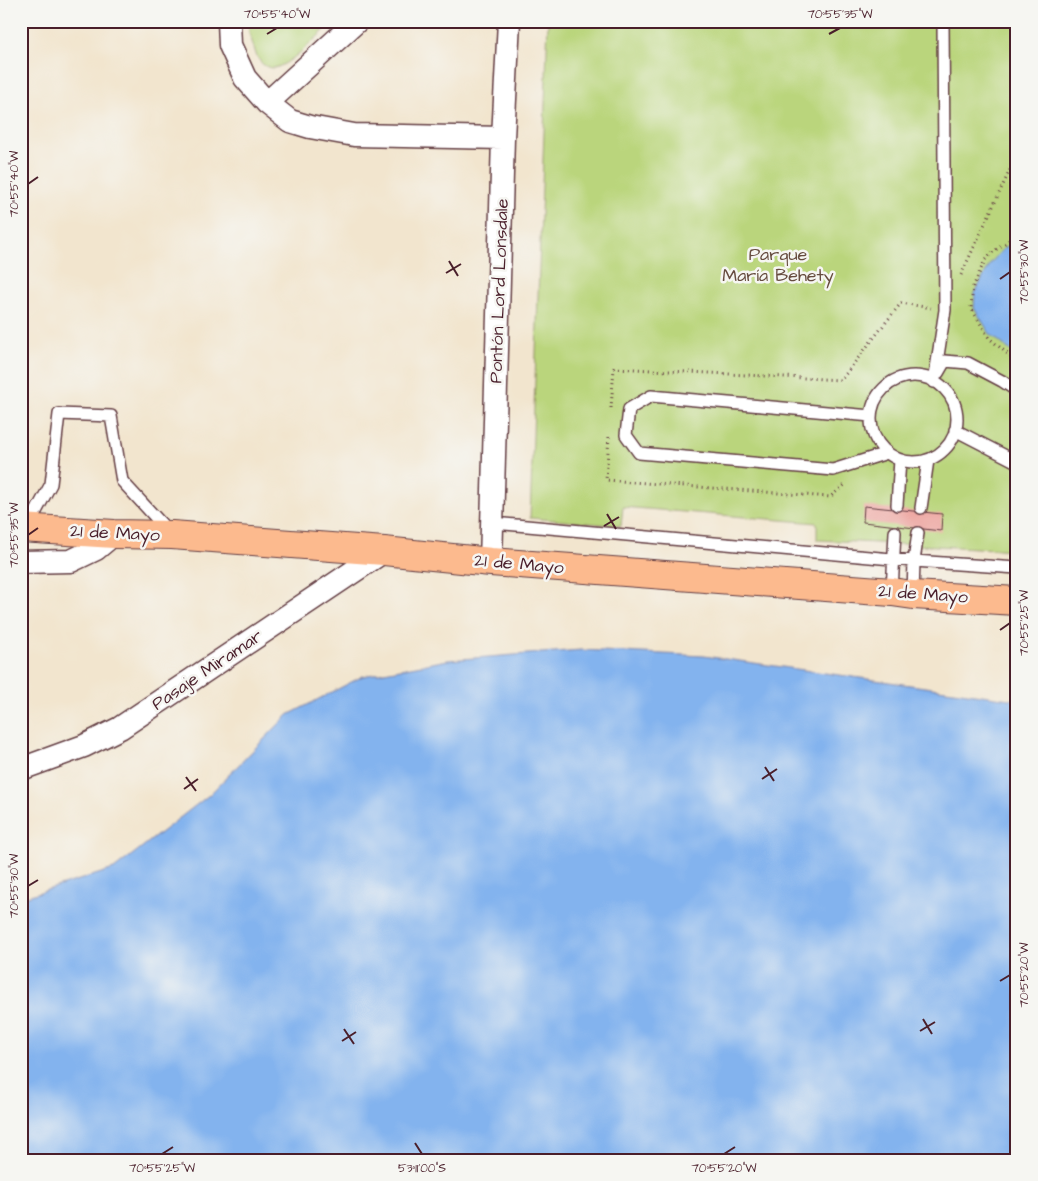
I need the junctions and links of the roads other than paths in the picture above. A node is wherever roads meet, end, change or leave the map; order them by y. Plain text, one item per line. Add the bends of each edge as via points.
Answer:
1 (229, 21) edge
2 (357, 21) edge
3 (509, 21) edge
4 (943, 21) edge
5 (267, 103) junction
6 (503, 138) junction
7 (934, 382) junction
8 (1017, 391) edge
9 (871, 416) junction
10 (955, 430) junction
11 (887, 453) junction
12 (900, 460) junction
13 (928, 460) junction
14 (1017, 462) edge
15 (897, 505) dead end
16 (921, 508) dead end
17 (493, 523) junction
18 (24, 528) edge
19 (895, 532) dead end
20 (918, 532) dead end
21 (114, 534) junction
22 (172, 535) junction
23 (384, 552) junction
24 (894, 559) junction
25 (914, 561) junction
26 (21, 562) edge
27 (492, 562) junction
28 (1017, 568) edge
29 (903, 593) junction
30 (1017, 601) edge
31 (21, 769) edge

1 - 5 street via 230,46 244,78
2 - 5 street
3 - 6 street, Pontón Lord Lonsdale
4 - 7 lane via 945,310
5 - 6 street via 290,122 354,135
6 - 17 street, Pontón Lord Lonsdale
7 - 8 lane via 945,361 968,363
7 - 9 lane via 920,377 906,377 893,382 874,402
7 - 10 lane via 953,402
9 - 11 lane via 872,430
9 - 11 lane via 651,396 629,409 626,435 639,453 833,470
10 - 13 lane via 950,443
10 - 14 lane
11 - 12 lane
12 - 13 lane
12 - 15 lane
13 - 16 lane
17 - 24 lane
17 - 27 street, Pontón Lord Lonsdale
18 - 21 main road, 21 de Mayo
18 - 22 lane via 52,484 59,414 112,416 122,481
19 - 24 lane
20 - 25 lane
21 - 22 main road, 21 de Mayo
21 - 26 street via 96,549 70,561
22 - 23 main road, 21 de Mayo
23 - 27 main road, 21 de Mayo
23 - 31 street, Pasaje Miramar via 120,728 84,746
24 - 25 lane
24 - 29 lane
25 - 28 lane
25 - 29 lane
27 - 29 main road, 21 de Mayo
29 - 30 main road, 21 de Mayo

